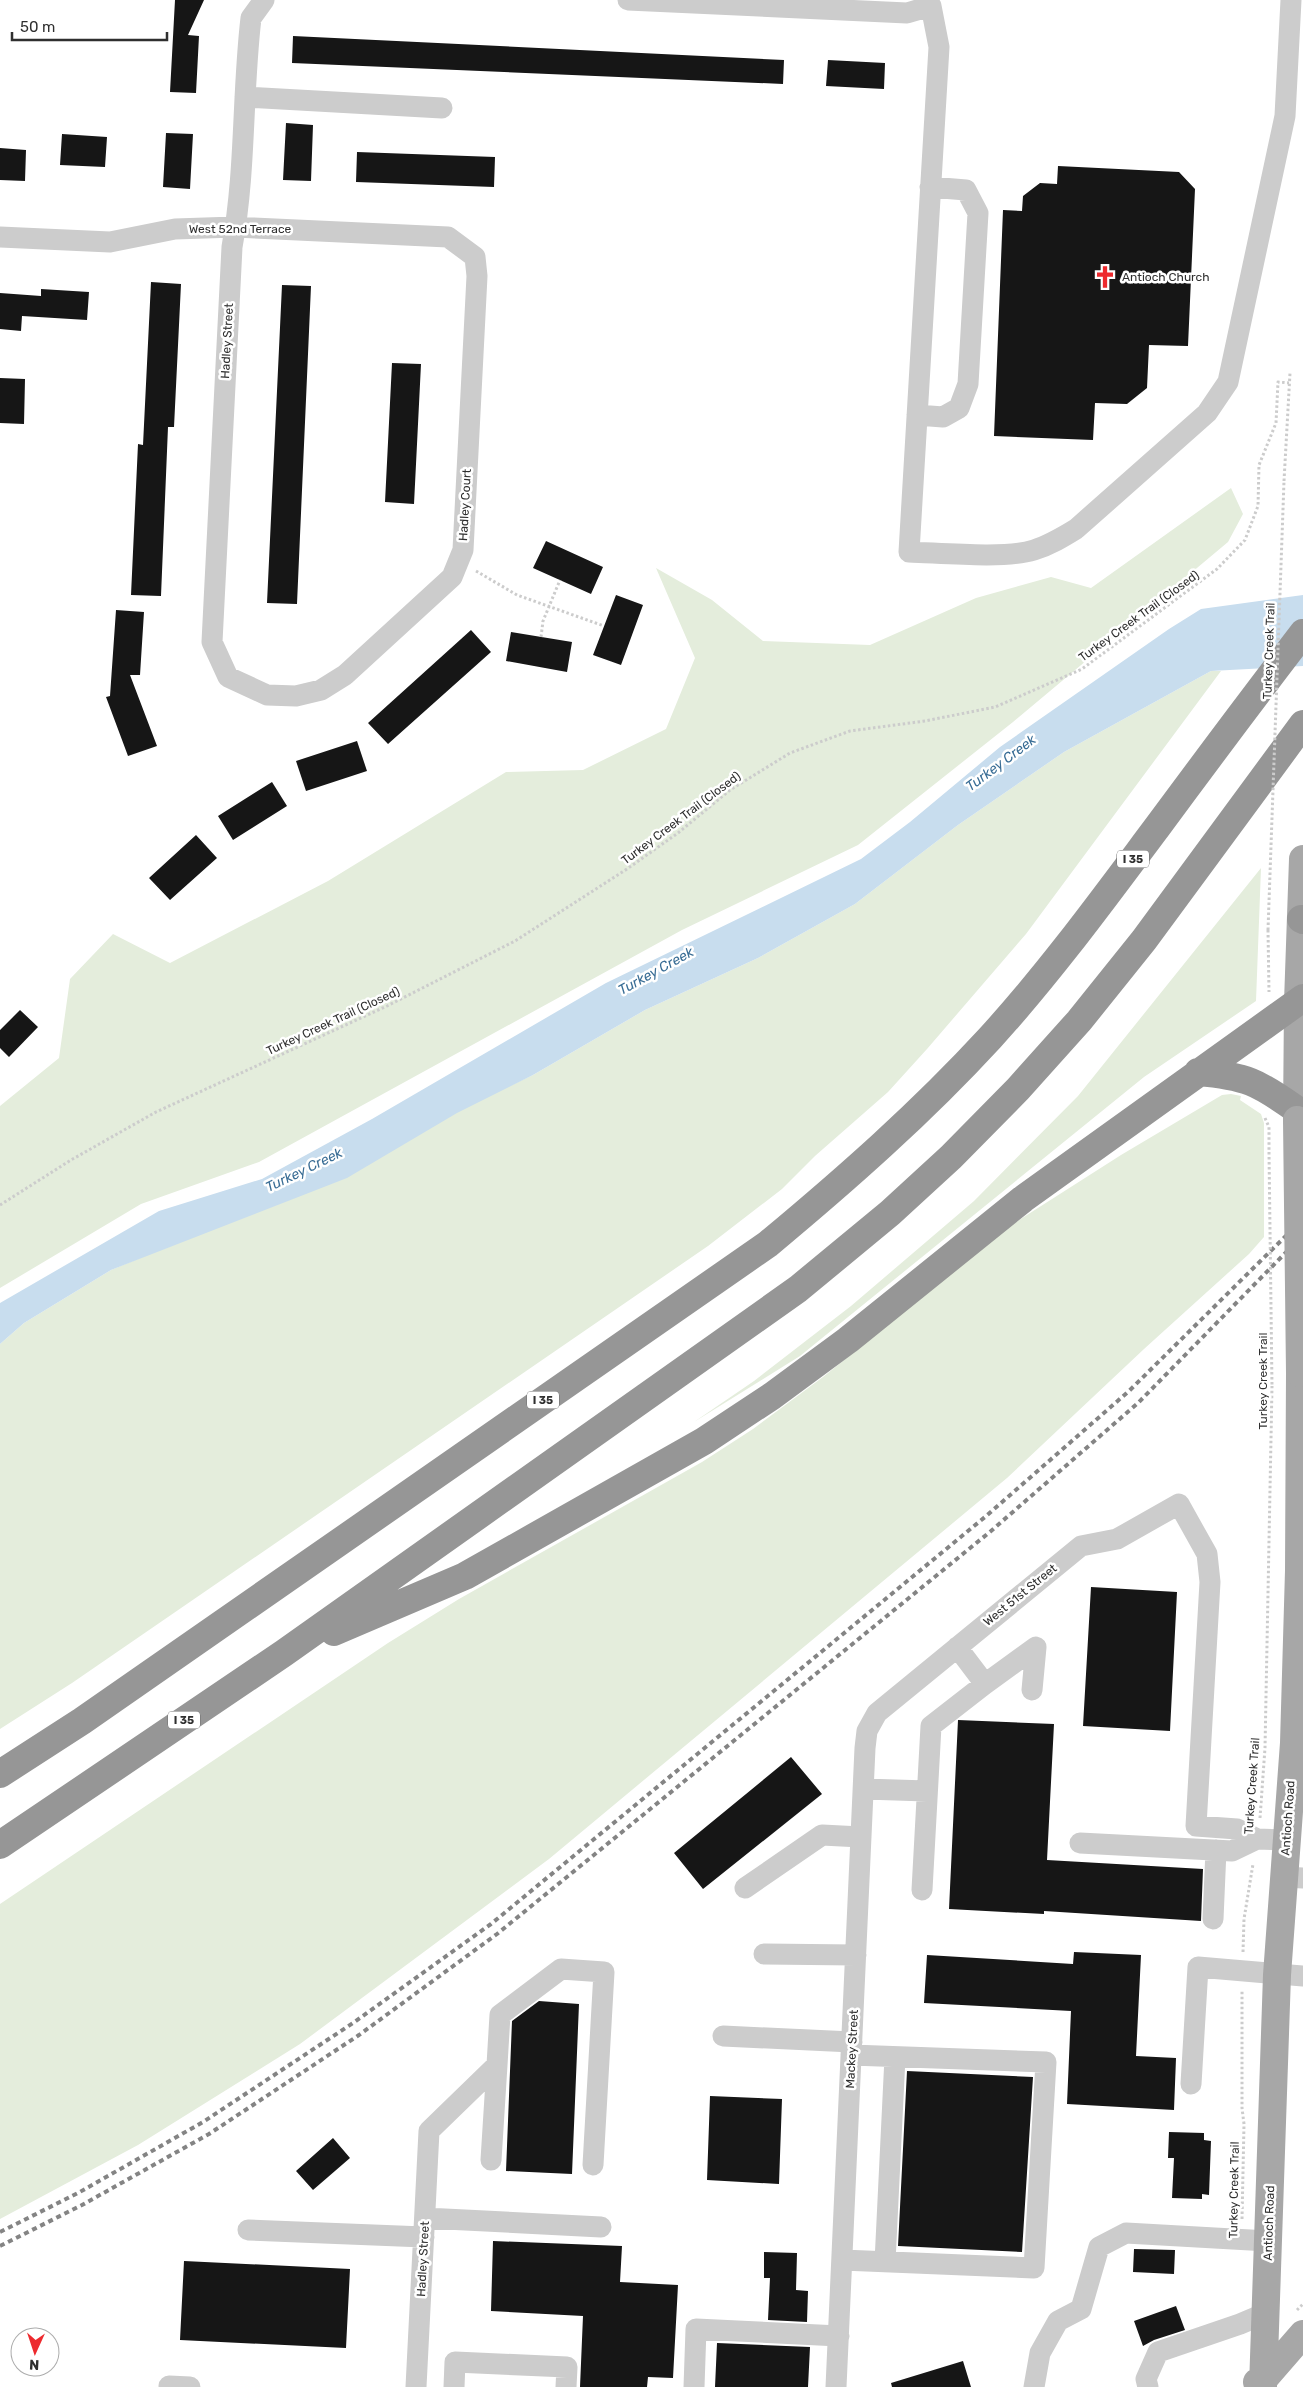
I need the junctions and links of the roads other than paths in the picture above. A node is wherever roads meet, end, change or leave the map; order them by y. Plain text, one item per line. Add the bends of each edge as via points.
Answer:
1 (264, 0) edge
2 (628, 0) edge
3 (1291, 0) edge
4 (932, 3) edge
5 (245, 96) junction
6 (442, 108) dead end
7 (930, 187) junction
8 (235, 227) junction
9 (0, 237) edge
10 (475, 257) joint
11 (917, 415) junction
12 (1303, 632) edge
13 (234, 680) joint
14 (1303, 724) edge
15 (1303, 859) edge
16 (1302, 916) edge
17 (1300, 1000) edge
18 (1198, 1072) junction
19 (1297, 1115) junction
20 (957, 1647) junction
21 (284, 1653) junction
22 (984, 1684) junction
23 (1032, 1690) dead end
24 (876, 1713) joint
25 (0, 1774) edge
26 (864, 1789) junction
27 (927, 1791) junction
28 (861, 1837) junction
29 (1257, 1839) junction
30 (1287, 1840) junction
31 (1080, 1843) dead end
32 (0, 1846) edge
33 (1216, 1850) junction
34 (1293, 1878) edge
35 (745, 1888) dead end
36 (922, 1890) dead end
37 (1213, 1919) dead end
38 (764, 1954) dead end
39 (856, 1955) junction
40 (1290, 1975) edge
41 (723, 2036) dead end
42 (852, 2048) junction
43 (895, 2056) junction
44 (496, 2065) junction
45 (1191, 2084) dead end
46 (491, 2160) dead end
47 (594, 2165) dead end
48 (601, 2227) dead end
49 (424, 2228) junction
50 (248, 2230) dead end
51 (1268, 2241) junction
52 (842, 2260) junction
53 (885, 2262) junction
54 (1265, 2321) junction
55 (1303, 2334) edge
56 (839, 2336) junction
57 (1257, 2385) edge
58 (416, 2387) edge
59 (454, 2387) edge
60 (566, 2387) edge
61 (694, 2387) edge
62 (836, 2387) edge
63 (1034, 2387) edge
64 (1148, 2387) edge

1 - 5 street, Hadley Street via 251,18
2 - 4 street via 907,13
3 - 11 street via 1285,116 1228,382 1207,413 1076,529 1055,542 1014,554 910,552
4 - 7 street via 939,47
5 - 6 street
5 - 8 street, Hadley Street
7 - 11 street
7 - 11 street via 966,190 978,213 969,375 959,408 943,416
8 - 9 street, West 52nd Terrace via 174,229 110,242
8 - 10 street, West 52nd Terrace via 448,236
8 - 13 street, Hadley Street via 212,642 228,677
10 - 13 street, Hadley Court via 477,276 463,550 452,577 388,638 345,675 321,690 296,696 267,695
12 - 25 highway, I 35, bridge via 1044,975 912,1119 839,1185 760,1250 90,1715
14 - 21 highway, I 35, bridge via 1144,940 1079,1021 951,1157 890,1213 798,1289
15 - 16 main road, Antioch Road
16 - 17 main road, Antioch Road
17 - 18 highway
17 - 19 main road, Antioch Road
18 - 19 highway via 1228,1074 1252,1081 1269,1090
18 - 21 highway via 1022,1199 848,1340 772,1396 704,1440 465,1576
19 - 30 main road, Antioch Road, bridge via 1300,1373 1295,1696
20 - 22 street
20 - 24 street, West 51st Street
20 - 29 street, West 51st Street via 1081,1546 1117,1538 1179,1504 1207,1554 1210,1582 1196,1826 1236,1829
21 - 32 highway, I 35
22 - 23 street via 1036,1647
22 - 27 street via 931,1726
24 - 26 street, Mackey Street via 867,1731
26 - 27 street
26 - 28 street, Mackey Street
27 - 36 street
28 - 35 street via 822,1835
28 - 39 street, Mackey Street
29 - 30 street
29 - 33 street via 1232,1851
30 - 34 main road, Antioch Road
31 - 33 street
33 - 37 street
34 - 40 main road, Antioch Road
38 - 39 street
39 - 42 street, Mackey Street
40 - 45 street via 1198,1968
40 - 51 main road, Antioch Road
41 - 42 street
42 - 43 street
42 - 52 street, Mackey Street
43 - 53 street
43 - 53 street via 1046,2062 1034,2268
44 - 46 street
44 - 47 street via 500,2015 561,1969 604,1972
44 - 49 street, Hadley Street via 430,2131
48 - 49 street
49 - 50 street
49 - 58 street, Hadley Street
51 - 54 main road, Antioch Road
51 - 63 street via 1126,2233 1099,2247 1081,2309 1058,2321 1040,2353
52 - 53 street
52 - 56 street, Mackey Street
54 - 57 main road, Antioch Road
54 - 64 street via 1240,2324 1158,2352 1146,2379
55 - 57 main road
56 - 61 street via 696,2330
56 - 62 street, Mackey Street
59 - 60 street via 455,2362 567,2367

